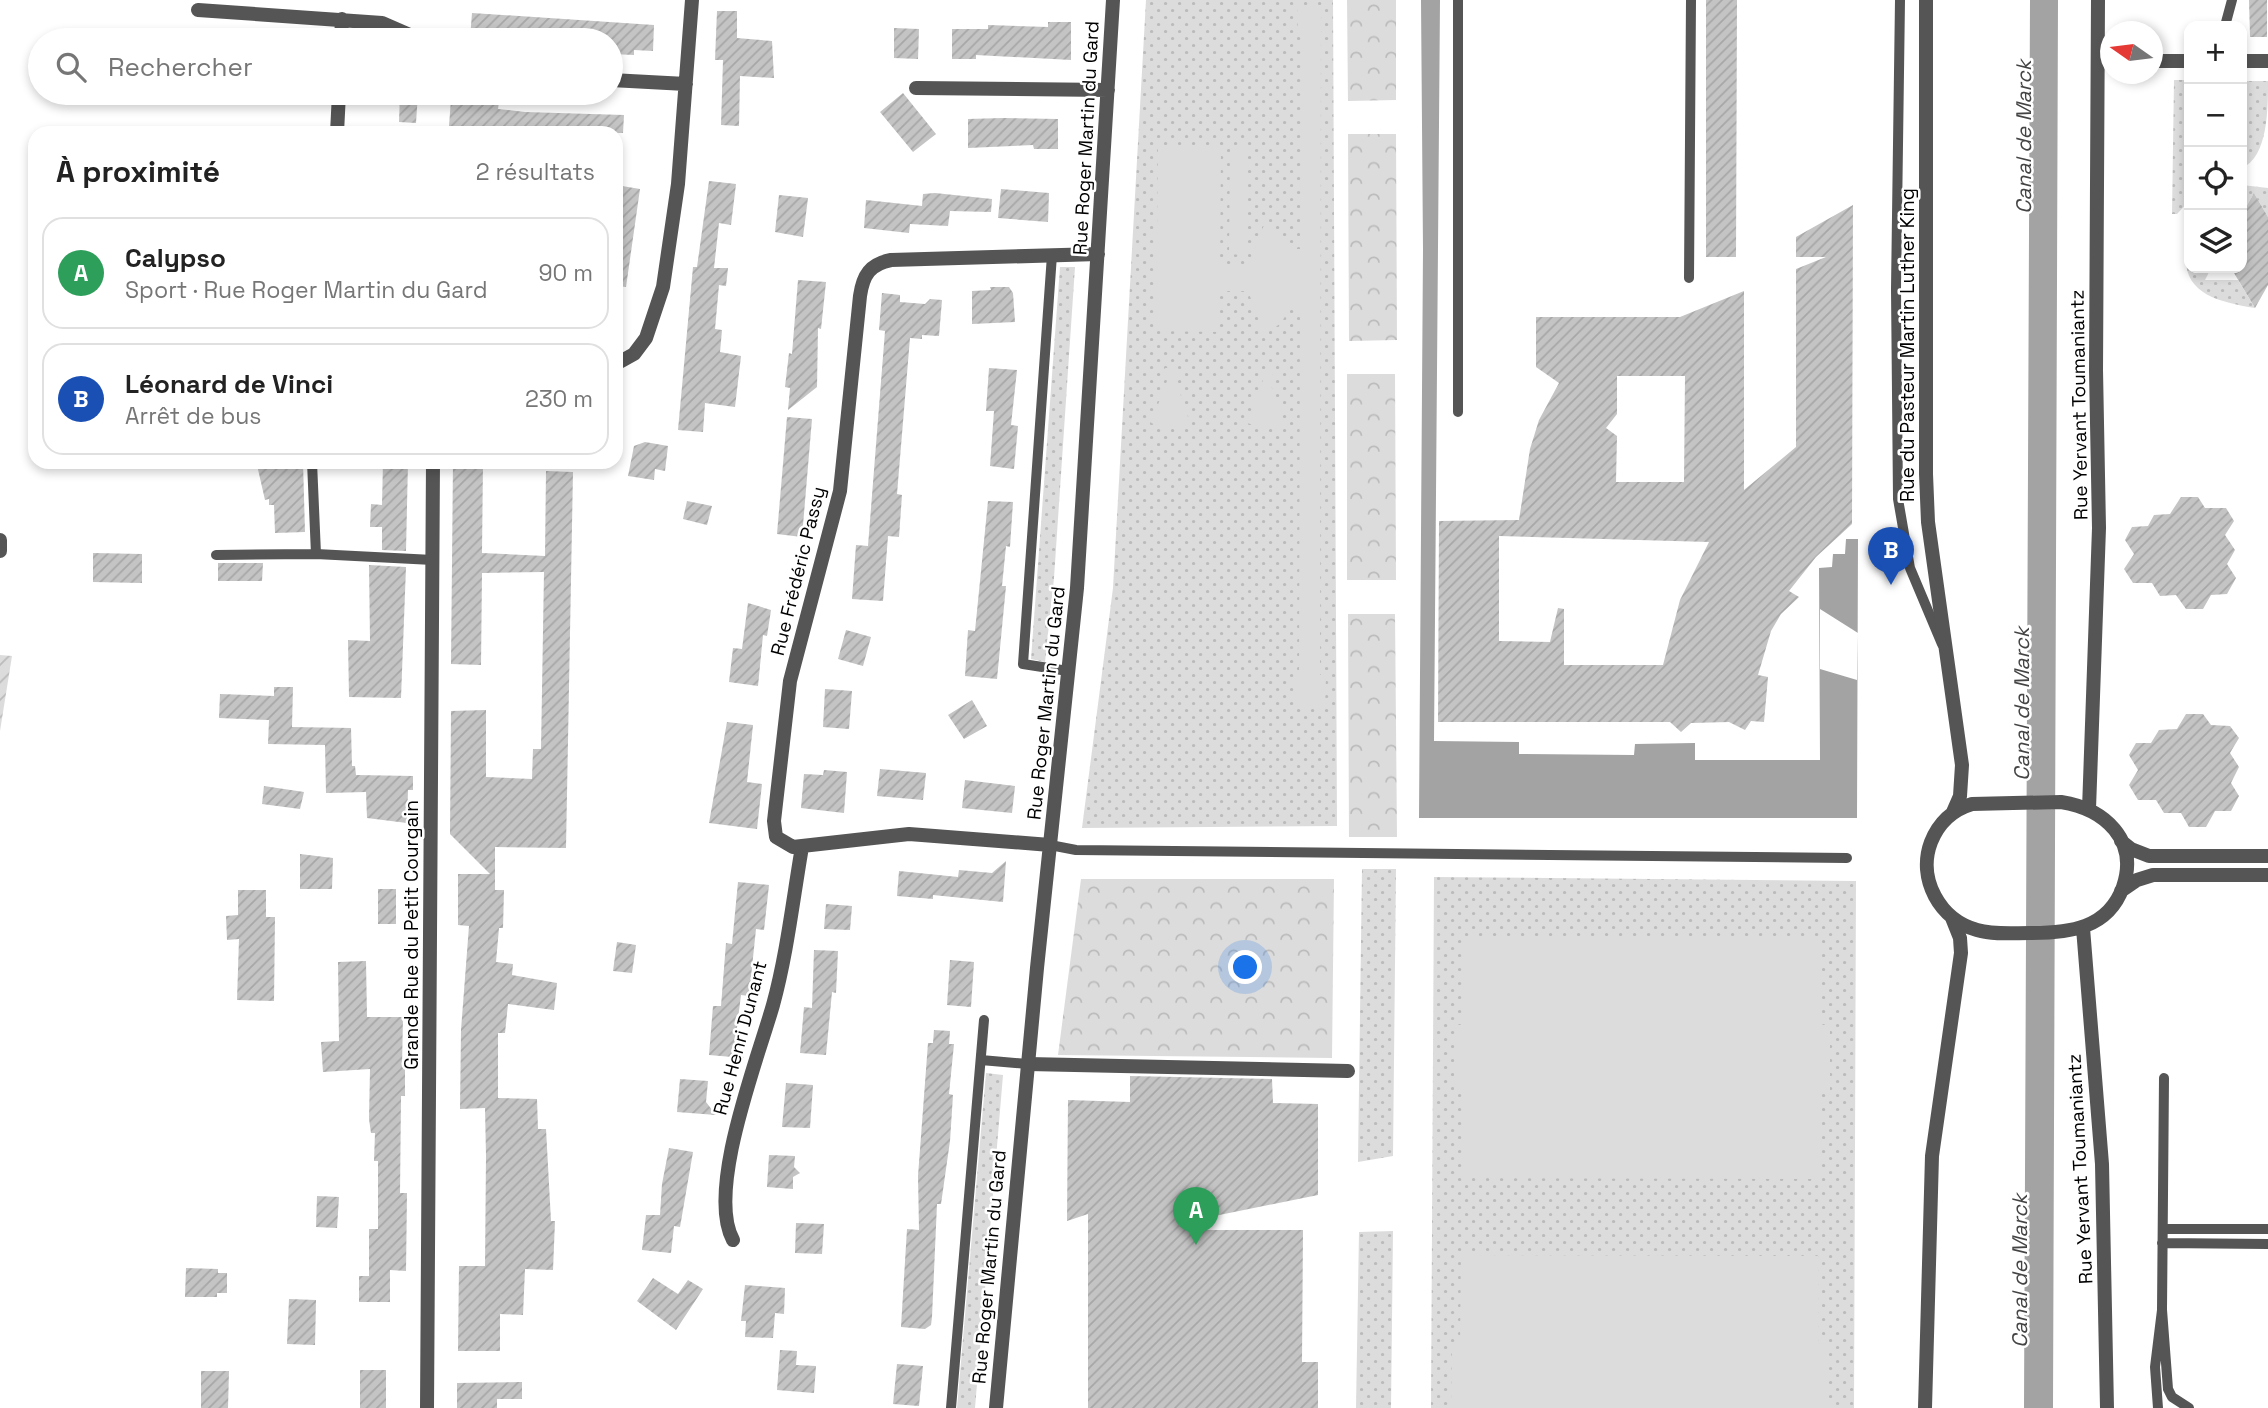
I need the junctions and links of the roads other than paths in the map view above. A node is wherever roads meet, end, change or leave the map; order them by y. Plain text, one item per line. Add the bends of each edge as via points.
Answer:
1 (692, 0) edge
2 (1113, 0) edge
3 (1458, 0) edge
4 (1691, 0) edge
5 (1900, 0) edge
6 (1926, 0) edge
7 (2098, 0) edge
8 (2232, 0) edge
9 (198, 10) dead end
10 (342, 19) junction
11 (2100, 21) edge
12 (2226, 21) edge
13 (342, 28) edge
14 (393, 28) edge
15 (2163, 61) edge
16 (2184, 61) edge
17 (2247, 61) edge
18 (2268, 61) edge
19 (623, 81) edge
20 (686, 84) junction
21 (2103, 84) edge
22 (916, 88) dead end
23 (1108, 90) junction
24 (338, 105) edge
25 (337, 126) edge
26 (1098, 254) junction
27 (1052, 255) junction
28 (1689, 278) dead end
29 (623, 359) edge
30 (1458, 412) dead end
31 (312, 469) edge
32 (433, 469) edge
33 (0, 540) edge
34 (0, 551) edge
35 (316, 554) junction
36 (216, 555) dead end
37 (433, 560) junction
38 (1946, 653) junction
39 (1068, 671) junction
40 (2089, 809) junction
41 (1953, 812) junction
42 (2121, 841) junction
43 (1050, 845) junction
44 (802, 846) junction
45 (2268, 856) edge
46 (1847, 858) dead end
47 (2268, 875) edge
48 (2121, 891) junction
49 (1951, 916) junction
50 (2083, 928) junction
51 (984, 1020) dead end
52 (981, 1060) junction
53 (1028, 1064) junction
54 (1348, 1071) dead end
55 (2164, 1078) dead end
56 (2163, 1229) junction
57 (2268, 1229) edge
58 (733, 1240) dead end
59 (2162, 1243) junction
60 (2268, 1244) edge
61 (2162, 1310) junction
62 (427, 1408) edge
63 (951, 1408) edge
64 (996, 1408) edge
65 (1925, 1408) edge
66 (2107, 1408) edge
67 (2158, 1408) edge
68 (2189, 1408) edge

1 - 20 street
2 - 23 street, Rue Roger Martin du Gard
3 - 30 lane
4 - 28 lane
5 - 38 lane via 1898,499 1910,568
6 - 38 street, Rue du Pasteur Martin Luther King via 1926,474
7 - 11 street, Rue Yervant Toumaniantz
8 - 12 lane
9 - 10 street
10 - 13 street
10 - 14 street
15 - 16 street
17 - 18 street
19 - 20 street
20 - 29 street via 678,184 661,299 641,347
21 - 40 street, Rue Yervant Toumaniantz via 2095,370 2099,528
22 - 23 street
23 - 26 street, Rue Roger Martin du Gard
24 - 25 street
26 - 27 street, Rue Frédéric Passy
26 - 39 street, Rue Roger Martin du Gard
27 - 39 lane via 1023,664
27 - 44 street, Rue Frédéric Passy via 891,260 865,274 840,491 790,681 774,821 780,841
31 - 35 lane
32 - 37 street, Grande Rue du Petit Courgain
33 - 34 street
35 - 36 lane
35 - 37 lane
37 - 62 street, Grande Rue du Petit Courgain
38 - 41 street, Rue du Pasteur Martin Luther King via 1962,769 1960,796
39 - 43 street, Rue Roger Martin du Gard
40 - 41 street via 2062,802 2007,802 1972,804
40 - 42 street via 2107,820
41 - 49 street via 1936,831 1927,862 1933,893
42 - 45 street via 2149,856
42 - 48 street via 2126,863
43 - 44 street via 909,834
43 - 46 lane via 1076,850
43 - 53 street, Rue Roger Martin du Gard
44 - 58 street, Rue Henri Dunant via 773,1005 739,1110 726,1205
47 - 48 street via 2160,875 2137,880
48 - 50 street via 2103,917
49 - 50 street via 1978,930 2009,933 2062,933
49 - 65 street via 1961,953 1932,1156
50 - 66 street, Rue Yervant Toumaniantz via 2103,1178
51 - 52 lane
52 - 53 lane
52 - 63 lane
53 - 54 street
53 - 64 street, Rue Roger Martin du Gard
55 - 56 lane
56 - 57 lane
56 - 59 lane
59 - 60 lane
59 - 61 lane
61 - 67 lane via 2155,1367
61 - 68 lane via 2168,1389

